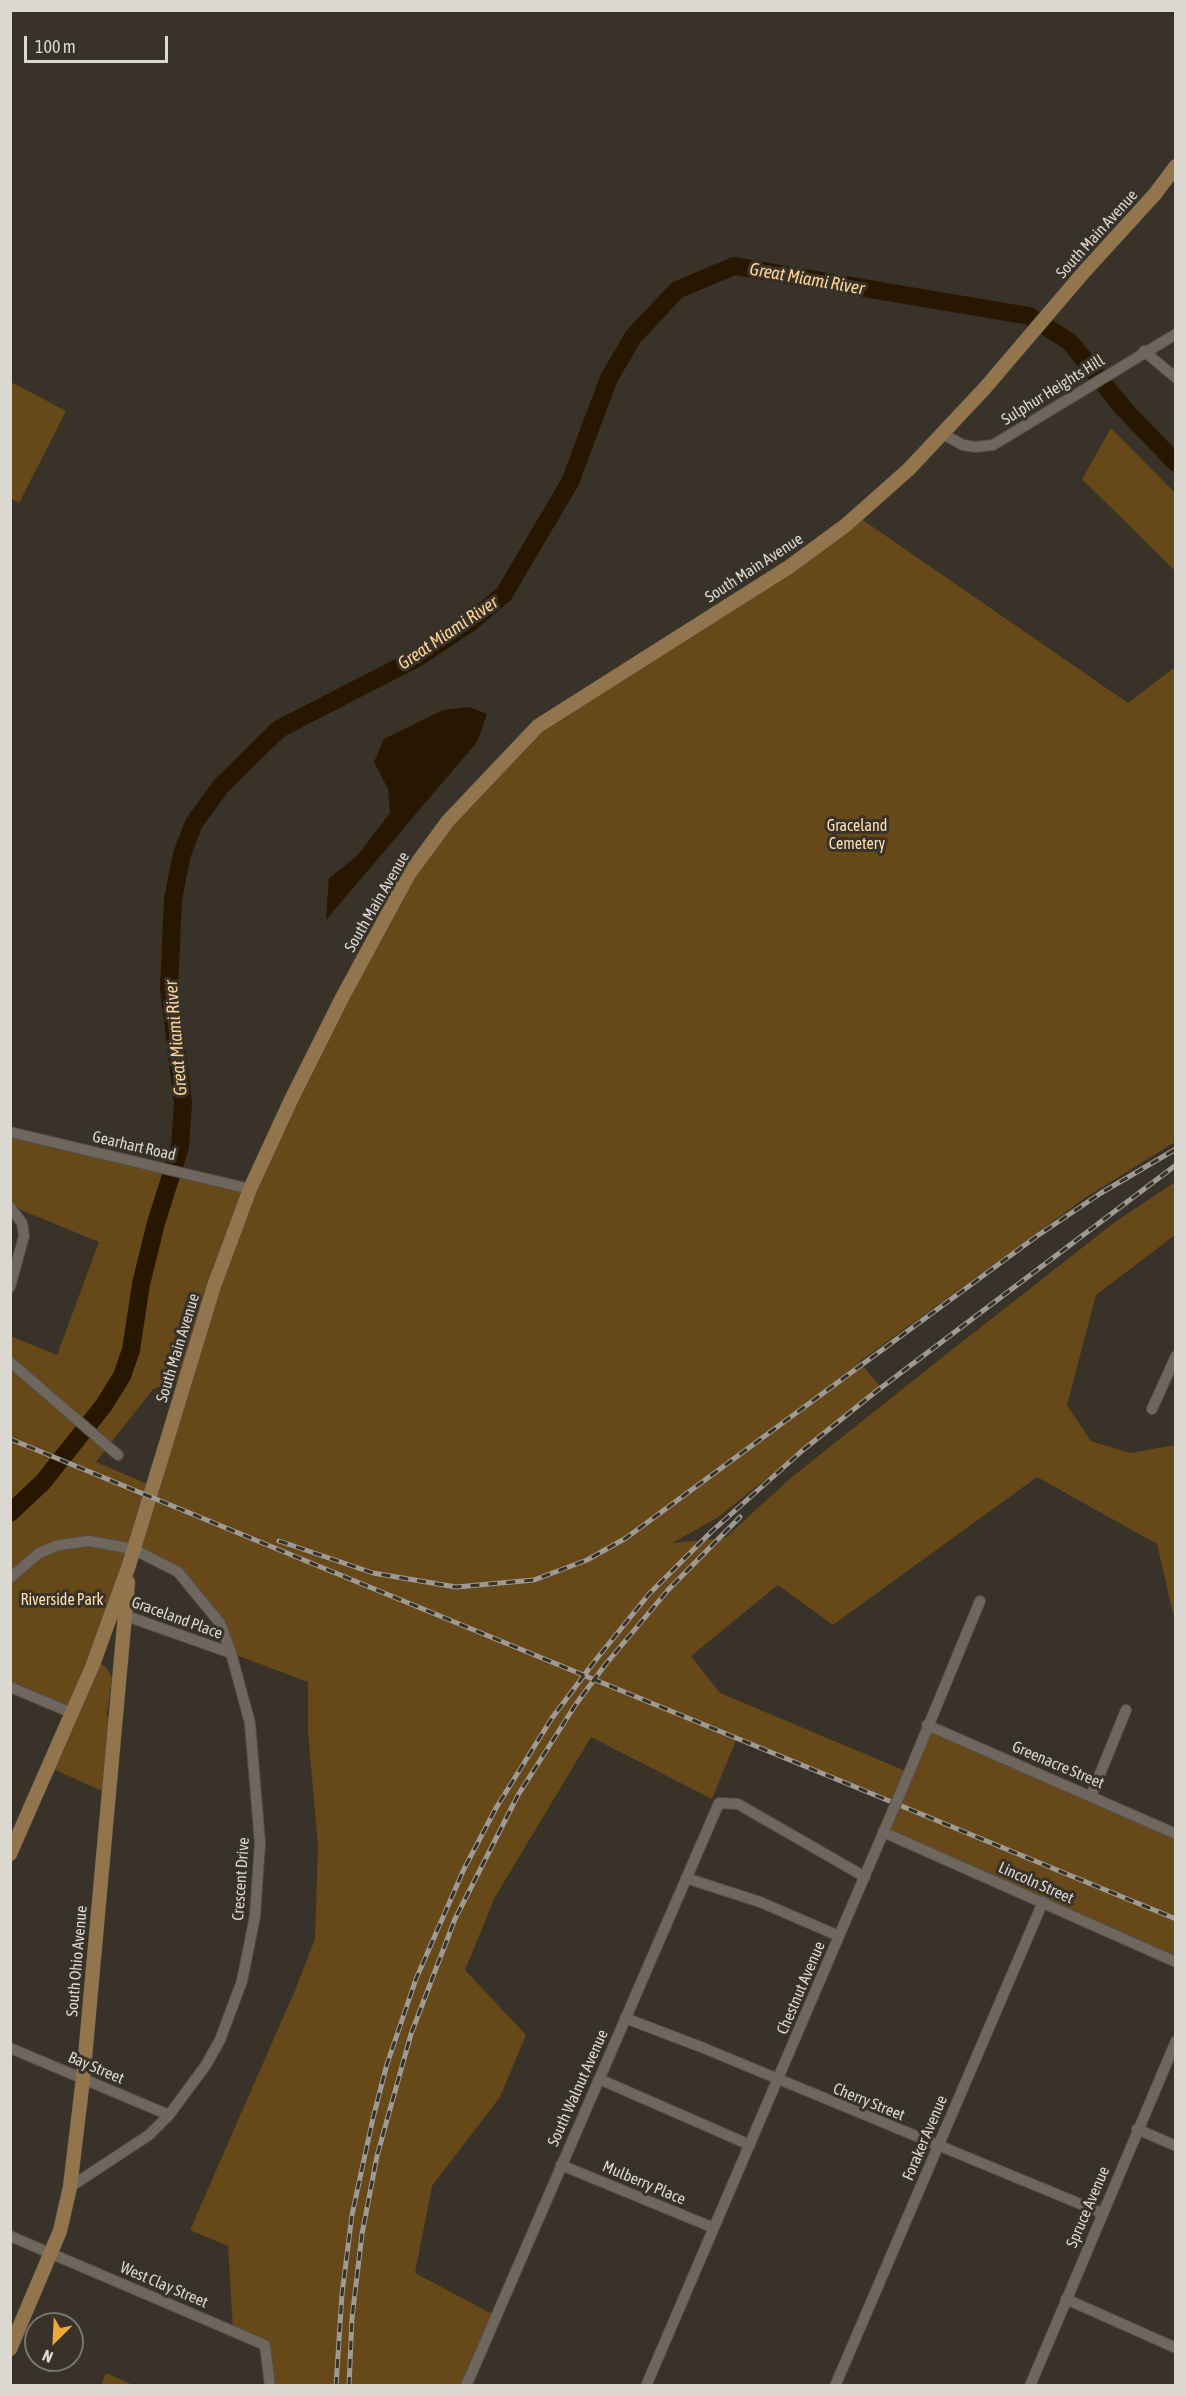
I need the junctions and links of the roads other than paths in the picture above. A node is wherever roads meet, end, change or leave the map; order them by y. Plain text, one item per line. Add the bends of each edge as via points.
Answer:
1 (1176, 166) edge
2 (1176, 334) edge
3 (1144, 351) junction
4 (1176, 378) edge
5 (943, 434) junction
6 (10, 1132) edge
7 (250, 1189) junction
8 (10, 1207) edge
9 (10, 1287) edge
10 (1176, 1356) edge
11 (10, 1362) edge
12 (1152, 1409) dead end
13 (118, 1455) dead end
14 (133, 1550) junction
15 (10, 1578) edge
16 (980, 1601) dead end
17 (119, 1613) junction
18 (231, 1653) junction
19 (10, 1687) edge
20 (1126, 1710) dead end
21 (72, 1713) junction
22 (927, 1725) junction
23 (1091, 1796) junction
24 (884, 1832) junction
25 (1176, 1834) edge
26 (10, 1854) edge
27 (864, 1877) junction
28 (686, 1878) junction
29 (1043, 1902) junction
30 (839, 1936) junction
31 (1176, 1962) edge
32 (625, 2018) junction
33 (1176, 2041) edge
34 (10, 2048) edge
35 (82, 2079) junction
36 (599, 2079) junction
37 (777, 2080) junction
38 (169, 2115) junction
39 (1137, 2129) junction
40 (750, 2145) junction
41 (938, 2146) junction
42 (1176, 2146) edge
43 (561, 2165) junction
44 (70, 2187) junction
45 (1102, 2213) junction
46 (714, 2228) junction
47 (10, 2236) edge
48 (51, 2253) junction
49 (1066, 2299) junction
50 (1176, 2348) edge
51 (10, 2349) edge
52 (270, 2385) edge
53 (466, 2385) edge
54 (646, 2385) edge
55 (835, 2385) edge
56 (1030, 2385) edge

1 - 5 main road, South Main Avenue
2 - 3 street, Sulphur Heights Hill
3 - 4 street
3 - 5 street, Sulphur Heights Hill via 993,445 963,445
5 - 7 main road, South Main Avenue via 846,525 789,567 538,726 448,821 410,874 347,989
6 - 7 street, Gearhart Road
7 - 14 main road, South Main Avenue via 214,1286
8 - 9 street via 22,1223 24,1236
10 - 12 street
11 - 13 street
14 - 15 street, Crescent Drive via 89,1541 59,1545 39,1553
14 - 17 main road, South Main Avenue
14 - 18 street, Crescent Drive via 178,1572 219,1623
16 - 22 street, Chestnut Avenue
17 - 18 street, Graceland Place
17 - 21 main road, South Main Avenue
17 - 35 main road, South Ohio Avenue
18 - 38 street, Crescent Drive via 250,1723 260,1843 255,1916 242,1980 220,2040 206,2066
19 - 21 street
20 - 23 street
21 - 26 main road, South Main Avenue
22 - 23 street, Greenacre Street
22 - 24 street, Chestnut Avenue, bridge
23 - 25 street, Greenacre Street
24 - 27 street, Chestnut Avenue
24 - 29 street, Lincoln Street
27 - 28 street, South Walnut Avenue via 738,1804 719,1803
27 - 30 street, Chestnut Avenue
28 - 30 street via 760,1902
28 - 32 street, South Walnut Avenue
29 - 31 street, Lincoln Street
29 - 41 street, Foraker Avenue
30 - 37 street, Chestnut Avenue
32 - 36 street, South Walnut Avenue
32 - 37 street, Cherry Street
33 - 39 street, Spruce Avenue
34 - 35 street, Bay Street
35 - 38 street, Bay Street
35 - 44 main road, South Ohio Avenue
36 - 40 street
36 - 43 street, South Walnut Avenue
37 - 40 street, Chestnut Avenue
37 - 41 street, Cherry Street
38 - 44 street, Crescent Drive via 149,2135
39 - 42 street
39 - 45 street, Spruce Avenue
40 - 46 street, Chestnut Avenue
41 - 45 street, Cherry Street
41 - 55 street, Foraker Avenue
43 - 46 street, Mulberry Place
43 - 53 street, South Walnut Avenue
44 - 48 main road, South Ohio Avenue
45 - 49 street, Spruce Avenue
46 - 54 street, Chestnut Avenue
47 - 48 street, West Clay Street
48 - 51 main road, South Ohio Avenue
48 - 52 street, West Clay Street via 265,2345
49 - 50 street
49 - 56 street, Spruce Avenue

